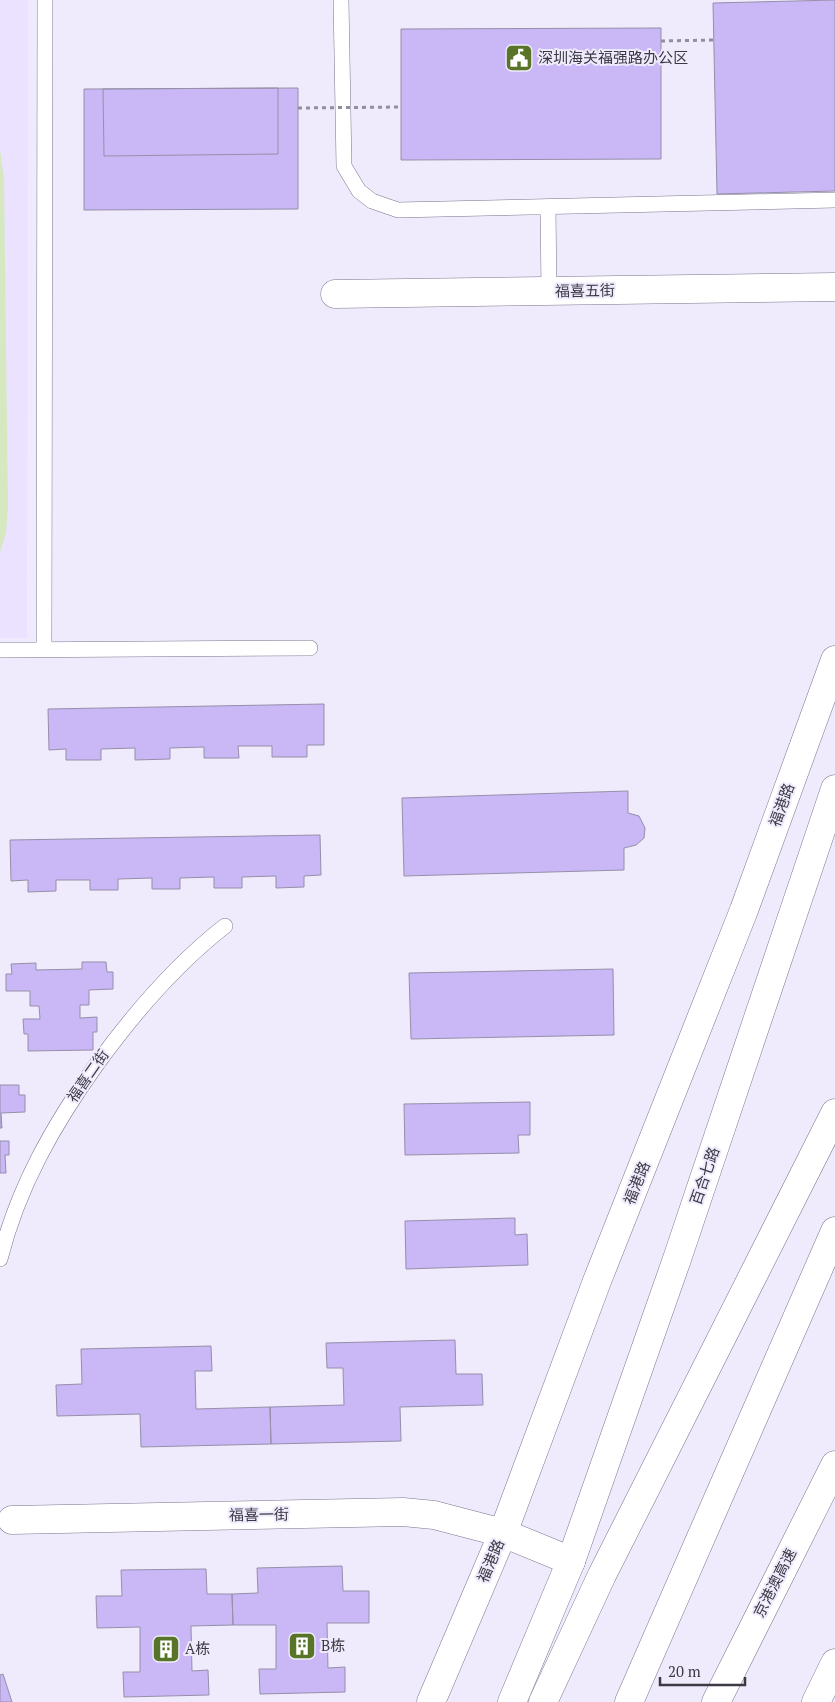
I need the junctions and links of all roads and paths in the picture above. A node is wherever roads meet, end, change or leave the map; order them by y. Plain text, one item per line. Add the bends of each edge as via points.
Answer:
1 (45, 0) edge
2 (341, 0) edge
3 (714, 40) dead end
4 (661, 41) dead end
5 (402, 107) dead end
6 (298, 108) dead end
7 (835, 200) edge
8 (548, 207) junction
9 (835, 287) edge
10 (549, 292) junction
11 (335, 294) dead end
12 (310, 648) dead end
13 (0, 650) edge
14 (44, 650) junction
15 (835, 660) edge
16 (835, 789) edge
17 (225, 926) dead end
18 (835, 1113) edge
19 (834, 1233) edge
20 (0, 1259) edge
21 (835, 1465) edge
22 (12, 1520) dead end
23 (503, 1533) junction
24 (571, 1561) junction
25 (835, 1663) edge
26 (430, 1702) edge
27 (512, 1702) edge
28 (543, 1702) edge
29 (629, 1702) edge
30 (716, 1702) edge
31 (816, 1702) edge

1 - 14 lane
2 - 8 lane via 344,166 359,191 372,201 398,210
3 - 4 path
5 - 6 path, bridge
7 - 8 lane
8 - 10 lane
9 - 10 main road, 福喜五街
10 - 11 main road, 福喜五街
12 - 14 lane
13 - 14 lane
15 - 23 main road, 福港路 via 744,910 597,1281
16 - 24 main road, 百合七路
17 - 20 lane, 福喜二街 via 198,947 151,996 121,1030 72,1098 24,1187
18 - 28 main road via 602,1575
19 - 29 main road
21 - 30 main road, 京港澳高速
22 - 23 main road, 福喜一街 via 403,1512 434,1515
23 - 24 main road, 福喜一街
23 - 26 main road, 福港路
24 - 27 main road, 百合七路
25 - 31 main road

